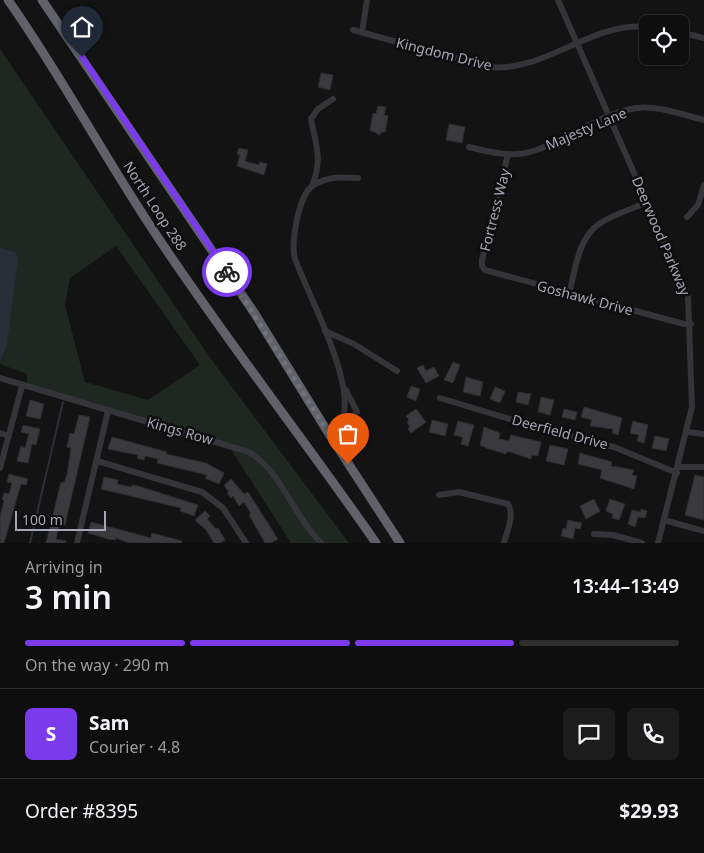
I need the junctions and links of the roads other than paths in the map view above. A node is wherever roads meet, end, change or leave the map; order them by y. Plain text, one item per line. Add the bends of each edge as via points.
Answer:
1 (8, 0) edge
2 (42, 0) edge
3 (367, 0) edge
4 (558, 0) edge
5 (639, 26) edge
6 (353, 30) dead end
7 (362, 32) junction
8 (689, 34) edge
9 (704, 38) edge
10 (577, 43) junction
11 (333, 99) dead end
12 (610, 116) junction
13 (704, 120) edge
14 (468, 147) dead end
15 (508, 154) junction
16 (358, 178) dead end
17 (704, 185) edge
18 (312, 186) junction
19 (648, 202) junction
20 (687, 217) dead end
21 (482, 266) joint
22 (569, 294) junction
23 (691, 324) junction
24 (325, 331) junction
25 (397, 371) dead end
26 (0, 378) edge
27 (22, 386) junction
28 (345, 389) junction
29 (440, 398) dead end
30 (108, 411) junction
31 (340, 426) junction
32 (687, 432) junction
33 (0, 433) edge
34 (329, 434) junction
35 (704, 434) edge
36 (9, 436) junction
37 (97, 461) junction
38 (704, 467) edge
39 (0, 468) edge
40 (678, 470) junction
41 (439, 495) dead end
42 (664, 520) junction
43 (704, 531) edge
44 (594, 534) dead end
45 (77, 543) edge
46 (246, 543) edge
47 (321, 543) edge
48 (376, 543) edge
49 (400, 543) edge
50 (504, 543) edge
51 (642, 543) edge
52 (658, 543) edge

1 - 48 highway, North Loop 288 via 154,232
2 - 34 highway, North Loop 288 via 256,314
3 - 7 street
4 - 10 street, Deerwood Parkway
5 - 10 street, Kingdom Drive via 612,29
6 - 7 street, Kingdom Drive
7 - 10 street, Kingdom Drive via 488,67 506,69
8 - 9 street
10 - 12 street, Deerwood Parkway
11 - 18 street via 318,108 311,119 319,159 319,169
12 - 13 street, Majesty Lane via 649,107
12 - 15 street, Majesty Lane via 533,152
12 - 19 street, Deerwood Parkway
14 - 15 street, Majesty Lane
15 - 21 street, Fortress Way
16 - 18 street via 333,176
17 - 20 street via 698,205
18 - 24 street via 294,229 294,257
19 - 22 street via 598,224 590,233 580,250
19 - 23 street, Deerwood Parkway via 688,296
21 - 22 street, Goshawk Drive via 491,273
22 - 23 street, Goshawk Drive
23 - 32 street, Deerwood Parkway via 693,398
24 - 25 street via 354,344
24 - 28 street
26 - 27 street, Kings Row
27 - 30 street, Kings Row
27 - 36 street
28 - 31 street via 345,412
28 - 31 street via 356,412
29 - 40 street, Deerfield Drive via 614,446
30 - 37 street
30 - 47 street, Kings Row via 236,447 254,456 273,476 304,524
31 - 34 street
32 - 35 street
32 - 40 street, Deerwood Parkway
33 - 36 street
34 - 49 highway, North Loop 288
36 - 39 street
37 - 45 street
37 - 46 street via 202,492 222,508
38 - 40 street
40 - 42 street, Deerwood Parkway
41 - 50 street via 459,492 508,504 511,516
42 - 43 street
42 - 52 street, Deerwood Parkway
44 - 51 street via 613,535

